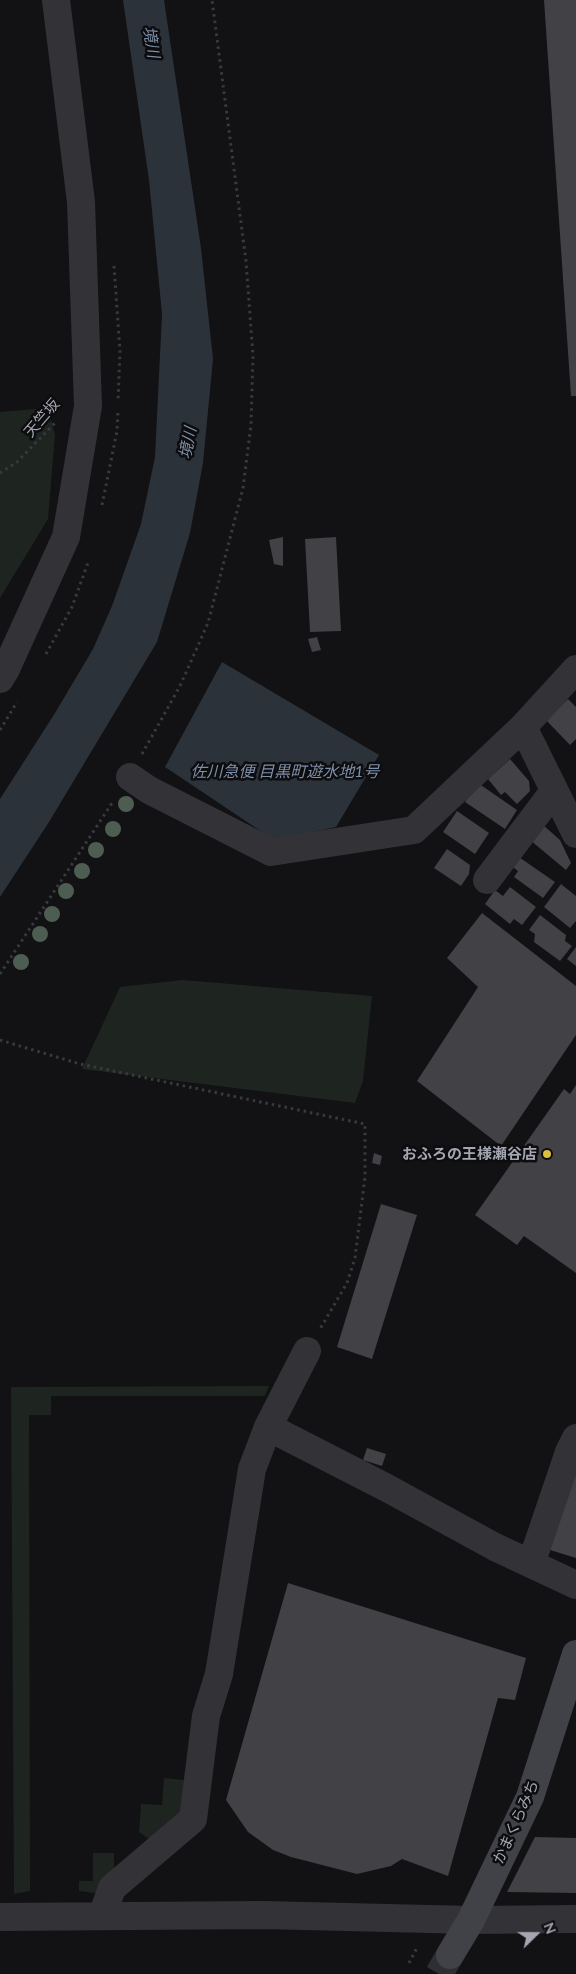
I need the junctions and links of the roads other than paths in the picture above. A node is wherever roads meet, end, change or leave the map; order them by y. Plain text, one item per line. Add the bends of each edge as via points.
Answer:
1 (56, 0) edge
2 (576, 669) edge
3 (0, 678) edge
4 (523, 727) junction
5 (130, 776) road end
6 (554, 791) junction
7 (576, 834) edge
8 (487, 880) dead end
9 (307, 1351) road end
10 (268, 1427) junction
11 (576, 1438) edge
12 (531, 1564) junction
13 (576, 1586) edge
14 (576, 1654) edge
15 (102, 1916) junction
16 (0, 1917) edge
17 (576, 1919) edge
18 (471, 1920) junction
19 (450, 1955) tunnel mouth

1 - 3 street via 81,202 88,406 66,537
2 - 4 street
4 - 5 street via 414,830 271,852 149,790
4 - 6 street
6 - 7 street
6 - 8 street
9 - 10 street
10 - 12 street
10 - 15 street via 252,1469 219,1674 206,1716 193,1819 112,1888
11 - 12 street
12 - 13 street
14 - 18 main road, かまくらみち via 530,1797
15 - 16 street
15 - 18 street via 263,1915
17 - 18 street
18 - 19 main road, かまくらみち

